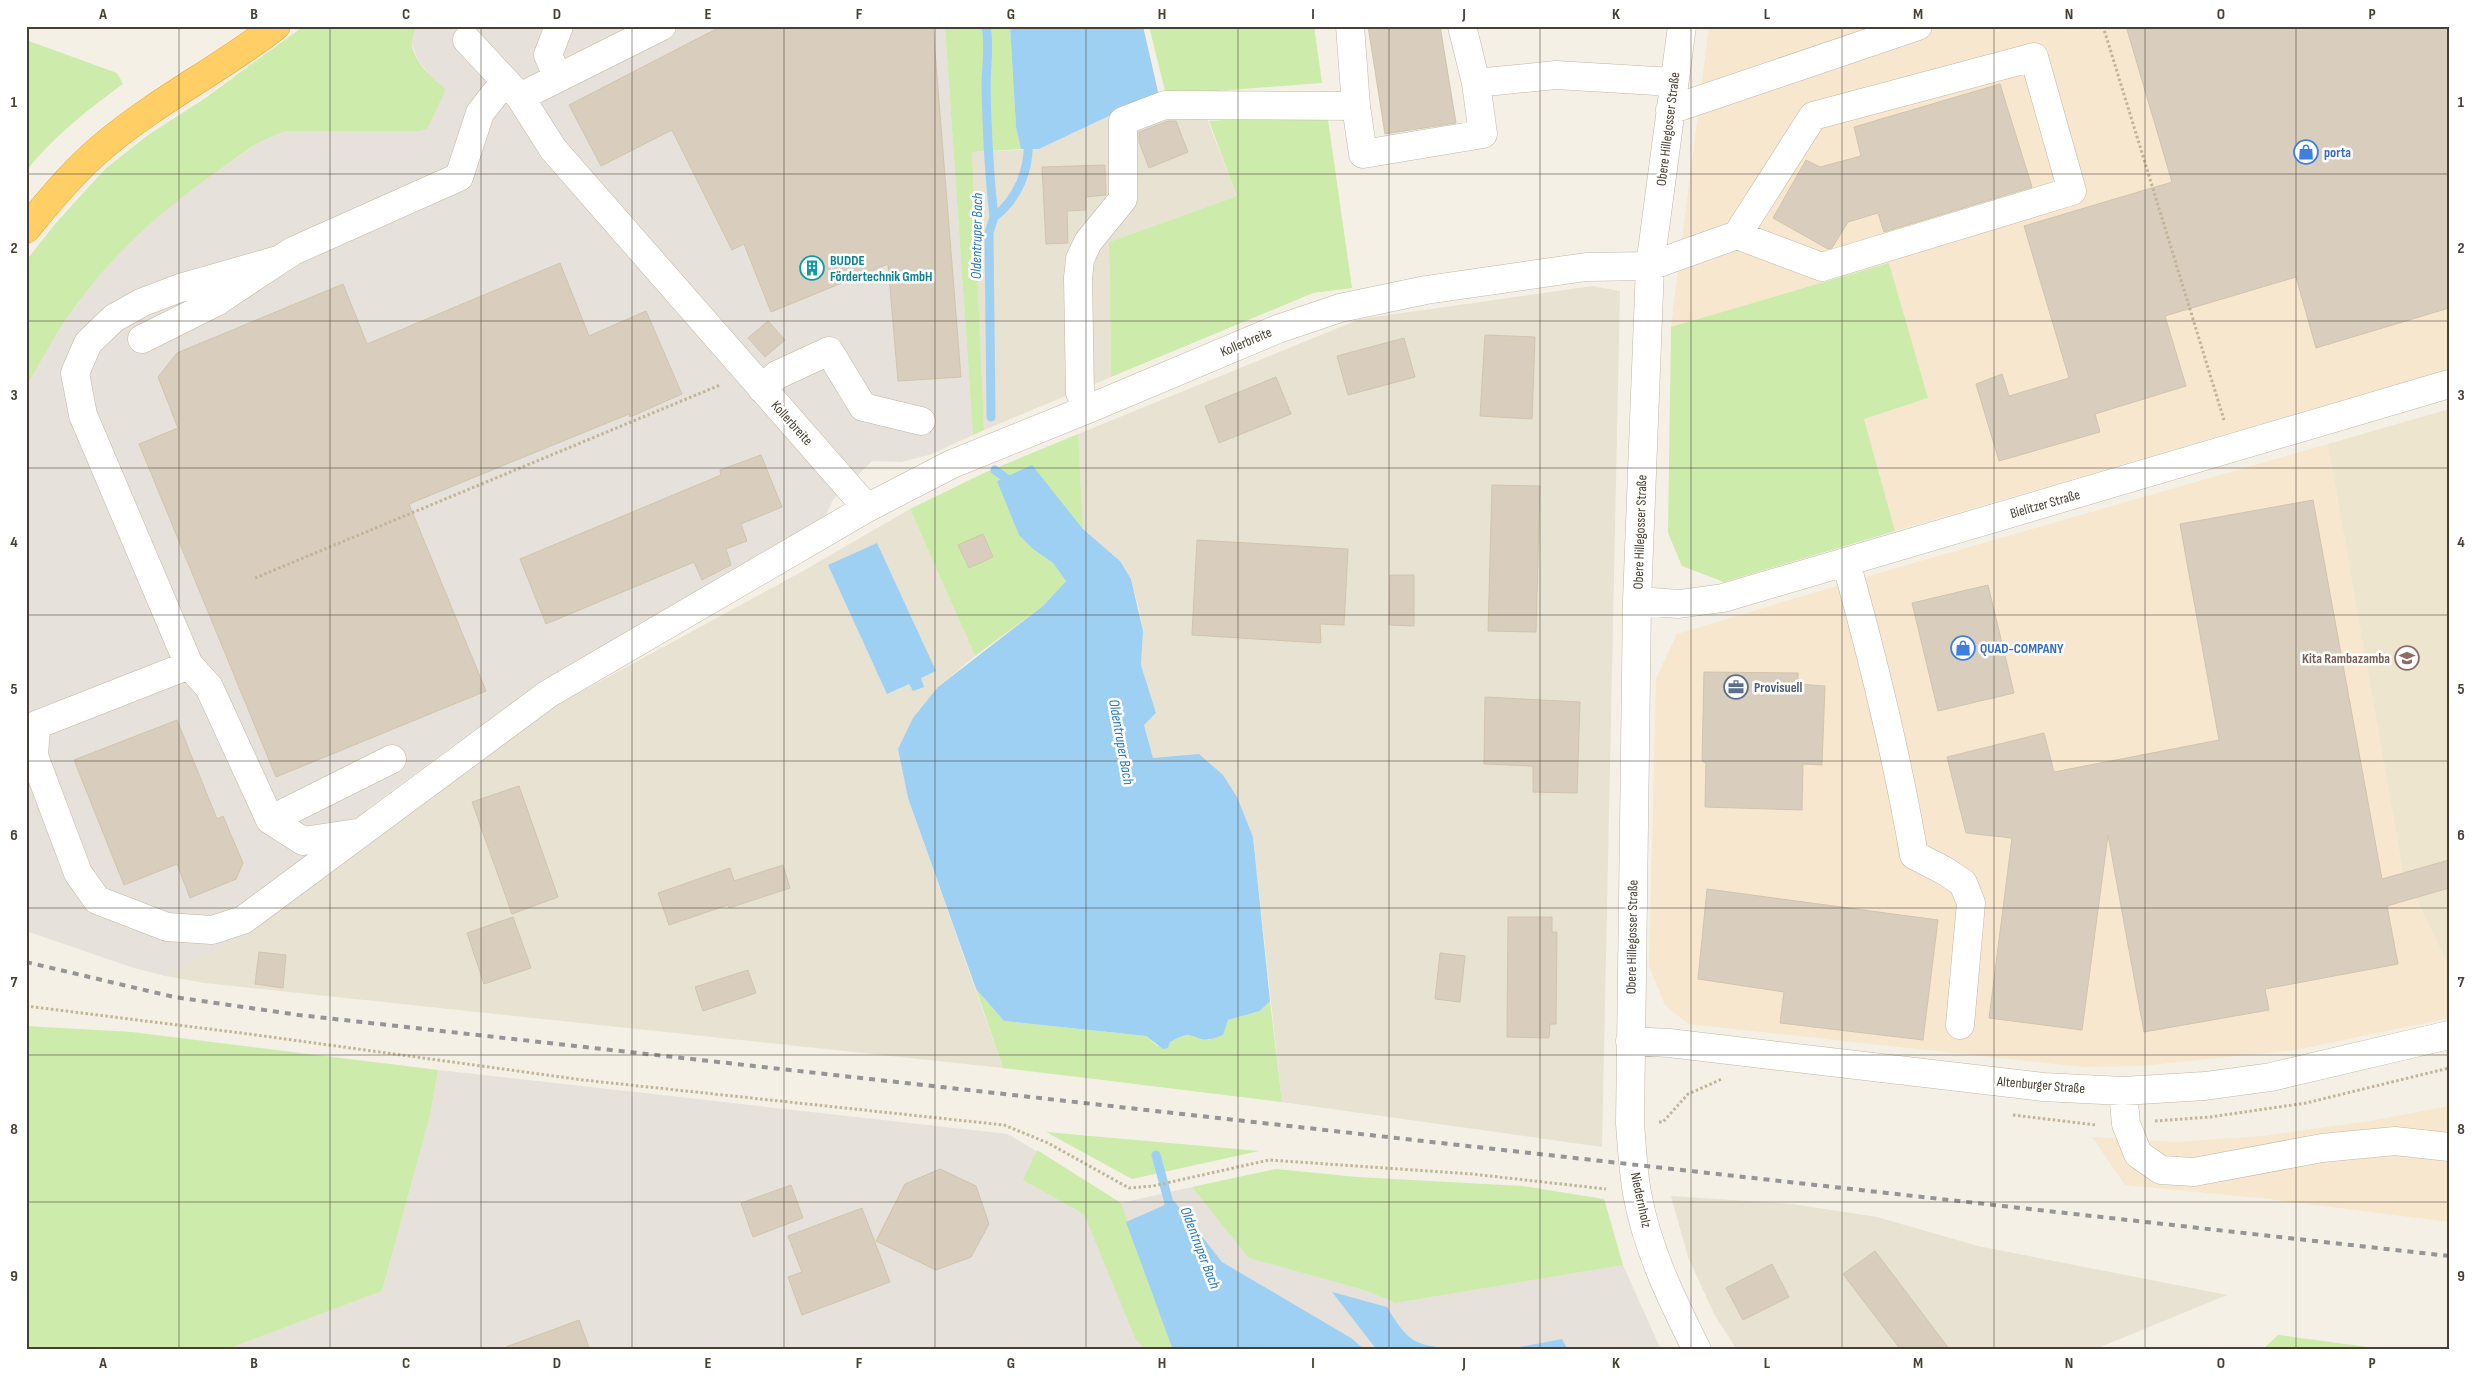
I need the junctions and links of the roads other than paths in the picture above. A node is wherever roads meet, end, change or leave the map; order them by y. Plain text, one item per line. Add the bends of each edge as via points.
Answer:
1 (276, 26) edge
2 (559, 26) edge
3 (662, 26) edge
4 (1350, 26) edge
5 (1462, 26) edge
6 (1682, 26) edge
7 (1918, 26) edge
8 (467, 40) dead end
9 (558, 78) junction
10 (1673, 82) junction
11 (1476, 83) junction
12 (513, 89) junction
13 (1356, 106) junction
14 (1670, 110) junction
15 (26, 229) edge
16 (1737, 235) junction
17 (278, 260) junction
18 (1650, 266) junction
19 (142, 338) dead end
20 (755, 381) junction
21 (2449, 384) edge
22 (1088, 410) junction
23 (920, 421) dead end
24 (867, 508) junction
25 (1846, 562) junction
26 (1637, 602) junction
27 (189, 665) junction
28 (392, 759) dead end
29 (270, 820) junction
30 (361, 832) junction
31 (1960, 1025) dead end
32 (2449, 1035) edge
33 (1630, 1041) junction
34 (2123, 1091) junction
35 (2449, 1147) edge
36 (1697, 1350) edge

1 - 15 highway via 106,143 63,185
2 - 9 street via 548,55
3 - 9 street
4 - 13 street
5 - 11 street
6 - 10 street, Obere Hillegosser Straße
7 - 14 street
8 - 12 street, Kollerbreite
9 - 12 street
10 - 11 street via 1556,74
10 - 14 street, Obere Hillegosser Straße
11 - 13 street via 1484,134 1363,154
12 - 17 street via 480,113 459,177
12 - 20 street, Kollerbreite via 553,149
13 - 22 street via 1165,105 1123,121 1123,199 1088,242 1080,258 1080,393
14 - 18 street, Obere Hillegosser Straße
16 - 16 street via 1813,116 2034,57 2072,191 1822,267
16 - 18 street, Kollerbreite
17 - 19 street via 216,302
17 - 27 street via 180,288 143,302 114,318 88,343 75,373 83,415
18 - 22 street, Kollerbreite via 1586,267 1426,290 1340,308 1278,328
18 - 26 street, Obere Hillegosser Straße
20 - 23 street via 777,375 830,351 863,407
20 - 24 street, Kollerbreite
21 - 25 street, Bielitzer Straße
22 - 24 street, Kollerbreite via 952,464
24 - 30 street, Kollerbreite via 548,694
25 - 26 street, Bielitzer Straße via 1723,598 1679,604
25 - 31 street via 1897,763 1914,855 1963,883 1971,904
26 - 33 street, Obere Hillegosser Straße
27 - 29 street via 209,688
27 - 30 street, Kollerbreite via 36,725 34,756 78,873 97,900 167,928 212,930 243,920
28 - 29 street
29 - 30 street via 303,841
32 - 34 street, Altenburger Straße via 2271,1077 2205,1086
33 - 34 street, Altenburger Straße via 1669,1042 2043,1087
33 - 36 street, Niedernholz via 1630,1124 1637,1193 1656,1260
34 - 35 street via 2126,1124 2138,1154 2161,1170 2194,1172 2322,1148 2395,1141

